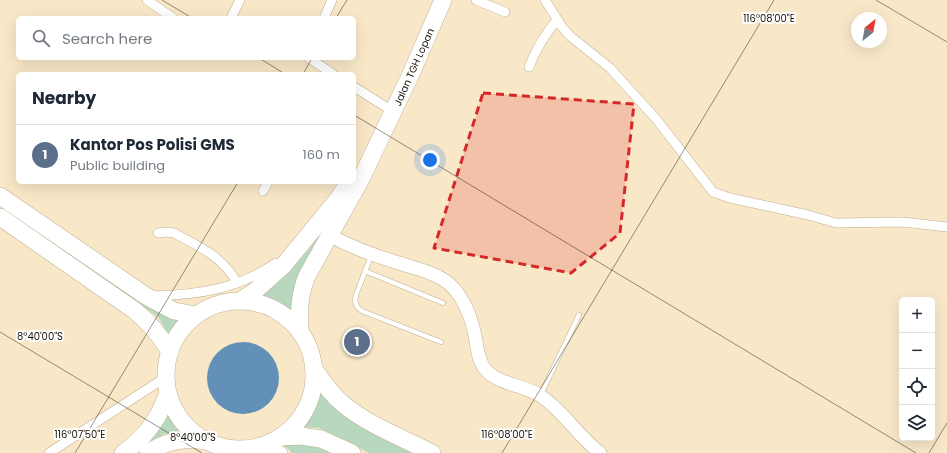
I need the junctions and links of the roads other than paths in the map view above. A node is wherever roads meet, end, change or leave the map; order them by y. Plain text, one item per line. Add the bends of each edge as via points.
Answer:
1 (147, 0) edge
2 (240, 0) edge
3 (332, 0) edge
4 (443, 0) edge
5 (476, 0) edge
6 (545, 0) edge
7 (505, 12) dead end
8 (233, 15) edge
9 (170, 16) edge
10 (325, 16) edge
11 (556, 20) junction
12 (312, 60) edge
13 (529, 67) dead end
14 (328, 72) edge
15 (356, 88) edge
16 (394, 112) junction
17 (383, 133) junction
18 (356, 172) edge
19 (356, 178) edge
20 (267, 184) edge
21 (349, 184) edge
22 (353, 184) edge
23 (263, 191) dead end
24 (0, 196) edge
25 (342, 202) junction
26 (0, 217) edge
27 (947, 227) edge
28 (158, 233) dead end
29 (329, 235) junction
30 (300, 247) junction
31 (372, 254) junction
32 (366, 271) junction
33 (237, 283) junction
34 (146, 296) junction
35 (240, 301) junction
36 (443, 303) dead end
37 (196, 315) junction
38 (579, 315) dead end
39 (300, 332) junction
40 (441, 342) dead end
41 (170, 352) junction
42 (314, 369) junction
43 (167, 385) junction
44 (540, 395) junction
45 (209, 441) junction
46 (281, 445) edge
47 (49, 453) edge
48 (124, 453) edge
49 (148, 453) edge
50 (352, 453) edge
51 (432, 453) edge
52 (600, 453) edge

1 - 9 street
2 - 8 street
3 - 10 street
4 - 16 highway, Jalan TGH Lopan
5 - 7 street
6 - 11 street
11 - 13 street via 539,44
11 - 27 street via 570,36 610,68 657,120 708,187 717,194 836,223 903,222
12 - 14 street
15 - 16 street
16 - 17 highway, Jalan TGH Lopan
17 - 18 highway
17 - 19 highway
20 - 23 street
21 - 25 highway
22 - 25 highway
24 - 34 highway
25 - 29 highway
25 - 30 highway
26 - 41 highway via 134,310 161,336
28 - 33 street via 174,233 218,258 232,272
29 - 31 street
29 - 39 highway via 301,291
30 - 33 street via 262,272
30 - 35 highway via 283,266
31 - 32 lane
31 - 44 street via 445,280 469,315 485,369 498,378
32 - 36 lane
32 - 40 lane via 355,299 356,306 362,311
33 - 34 street via 182,295
34 - 37 highway via 170,309
35 - 37 highway via 207,308
35 - 39 highway via 258,303 282,314
37 - 41 highway via 182,328
38 - 44 lane
39 - 42 highway via 309,350
41 - 43 highway via 167,360
42 - 46 highway via 312,389 306,408
42 - 51 highway via 328,389 344,405 368,421
43 - 45 highway via 177,412 190,429
43 - 47 street
43 - 48 highway via 164,405 155,422 139,441
44 - 52 street
45 - 46 highway via 224,447 241,448 269,443
45 - 49 highway via 181,440 164,444
46 - 50 highway via 301,436 316,438

